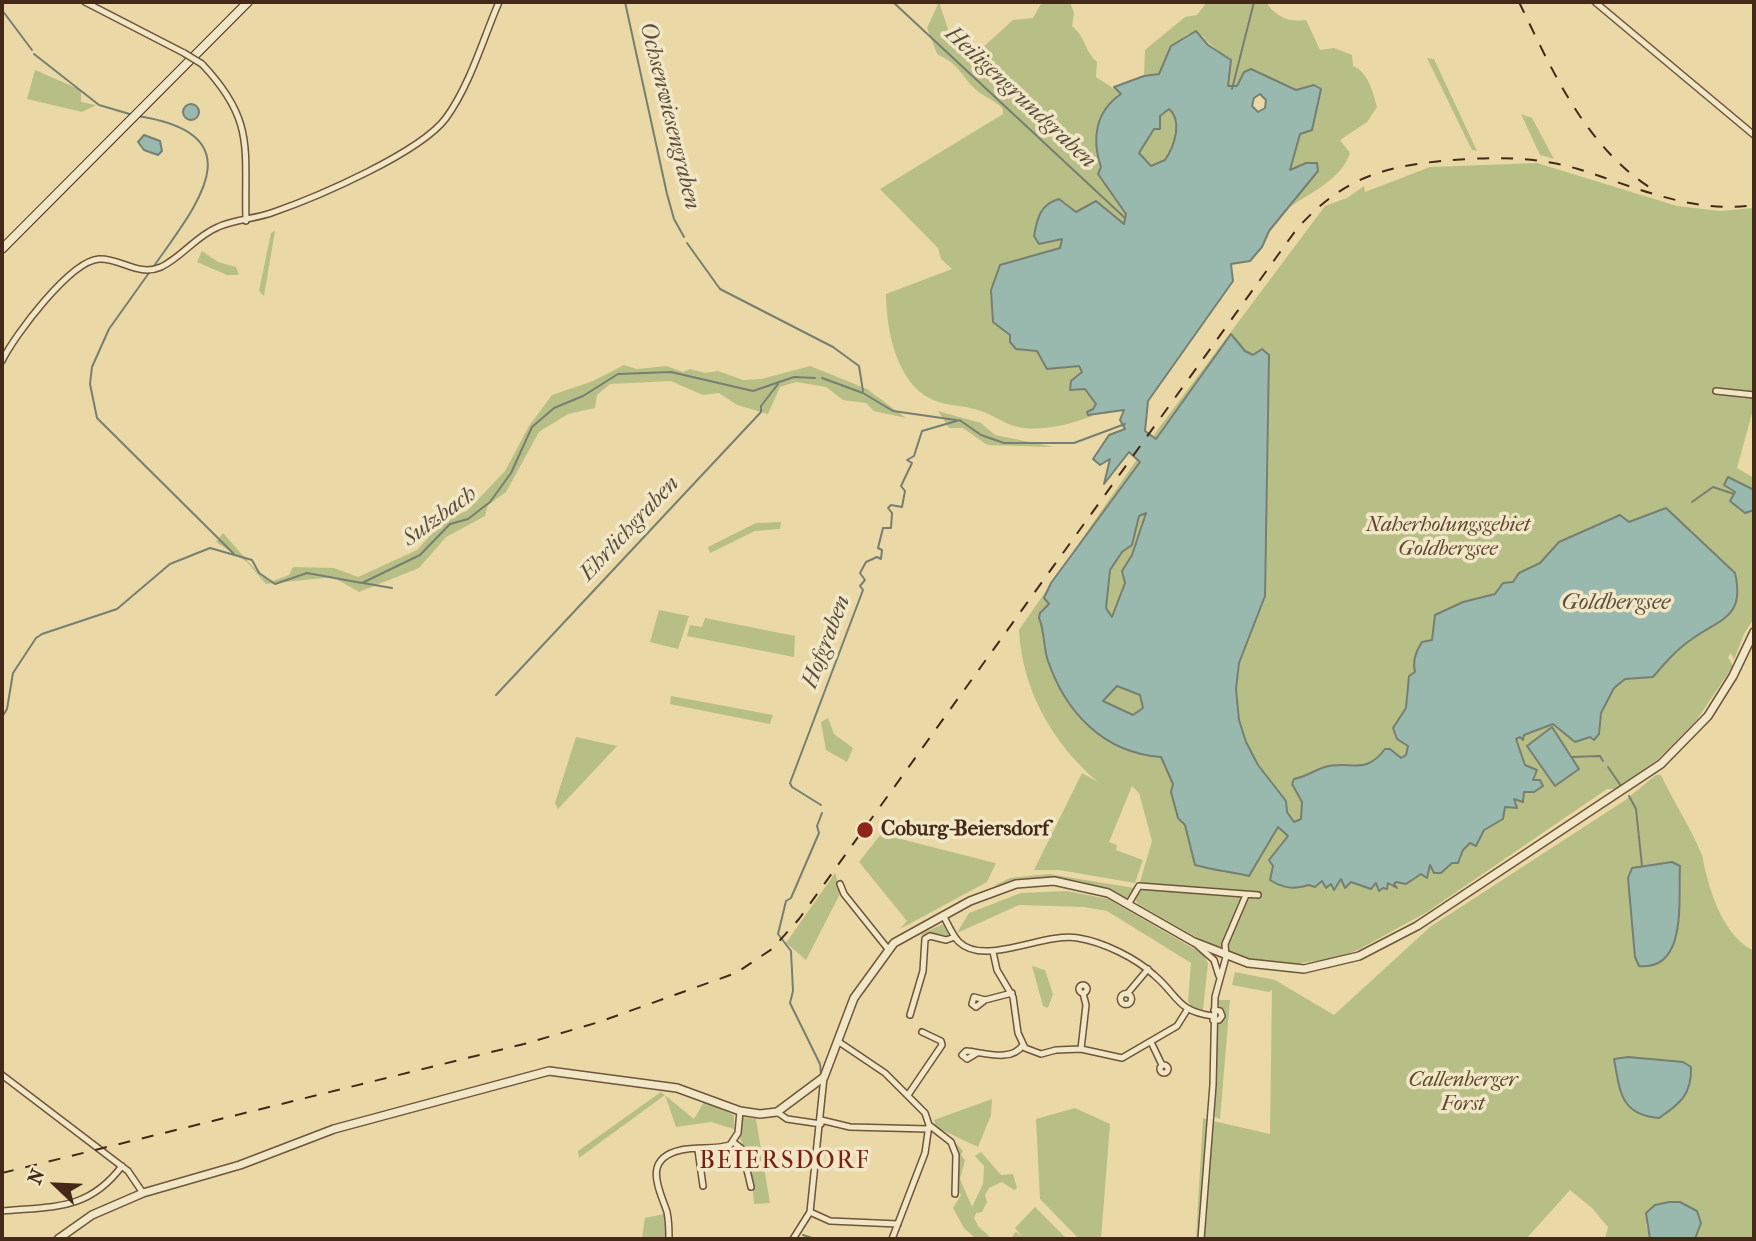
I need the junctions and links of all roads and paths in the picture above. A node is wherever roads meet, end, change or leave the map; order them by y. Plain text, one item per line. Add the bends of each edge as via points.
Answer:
1 (85, 2) edge
2 (248, 2) edge
3 (499, 2) edge
4 (1595, 2) edge
5 (1754, 135) edge
6 (246, 221) junction
7 (2, 249) edge
8 (2, 361) edge
9 (1716, 391) dead end
10 (1754, 396) edge
11 (1754, 632) edge
12 (840, 884) dead end
13 (1246, 895) junction
14 (1258, 895) dead end
15 (1129, 903) junction
16 (943, 915) junction
17 (955, 937) junction
18 (1194, 942) junction
19 (888, 949) junction
20 (993, 952) junction
21 (1222, 956) junction
22 (1217, 968) junction
23 (1148, 969) junction
24 (1219, 976) junction
25 (1012, 993) junction
26 (1083, 993) dead end
27 (1127, 994) dead end
28 (985, 1000) dead end
29 (1187, 1010) junction
30 (910, 1015) dead end
31 (1213, 1015) junction
32 (922, 1032) dead end
33 (839, 1042) junction
34 (1151, 1042) junction
35 (1023, 1045) junction
36 (1081, 1049) junction
37 (977, 1053) dead end
38 (1162, 1066) dead end
39 (2, 1075) edge
40 (824, 1077) junction
41 (908, 1094) junction
42 (740, 1111) junction
43 (777, 1112) junction
44 (821, 1122) junction
45 (928, 1127) junction
46 (733, 1142) junction
47 (698, 1150) junction
48 (122, 1166) junction
49 (703, 1186) dead end
50 (751, 1187) dead end
51 (143, 1193) junction
52 (955, 1194) dead end
53 (2, 1211) edge
54 (810, 1212) junction
55 (898, 1224) junction
56 (58, 1239) edge
57 (669, 1239) edge
58 (793, 1239) edge
59 (891, 1239) edge
60 (1201, 1239) edge

1 - 6 street, bridge via 202,64 229,95 242,121
2 - 7 main road
3 - 6 street via 455,103 428,135 387,161 293,205
4 - 5 street
6 - 8 street via 222,225 152,269 91,261 23,324
9 - 10 street
11 - 21 street via 1717,702 1687,741 1661,764 1417,926 1375,949 1328,965 1280,968
12 - 19 street
13 - 14 street
13 - 15 street via 1139,886
13 - 21 street
15 - 16 street via 1090,887 1054,881 1016,884
15 - 18 street
16 - 17 street
16 - 19 street
17 - 20 street via 976,951
17 - 30 street via 925,939 923,971
18 - 21 street
18 - 22 street
19 - 33 street via 854,998
20 - 23 street via 1046,938 1078,938
20 - 25 street
21 - 22 street
21 - 24 street
22 - 24 street
23 - 27 street
23 - 29 street
24 - 31 street
25 - 28 street
25 - 35 street
26 - 36 street
29 - 31 street
29 - 34 street via 1180,1024
31 - 60 street via 1213,1085
32 - 41 street via 942,1045
33 - 40 street
33 - 41 street
34 - 36 street via 1122,1058
34 - 38 street
35 - 36 street via 1041,1054
35 - 37 street via 1007,1055
39 - 48 street
40 - 43 street
40 - 44 street
41 - 45 street via 925,1114
42 - 43 street
42 - 46 street
42 - 51 street via 677,1088 548,1071 334,1129 240,1165
43 - 44 street via 787,1119
44 - 45 street via 850,1127
44 - 54 street
45 - 52 street via 951,1142 956,1155
45 - 55 street via 925,1153
46 - 47 street
46 - 50 street via 742,1149
47 - 49 street
47 - 57 street via 671,1153 658,1168 655,1186 666,1210
48 - 51 street via 135,1177
48 - 53 street via 104,1188 83,1202
51 - 56 street via 92,1215
54 - 55 street via 830,1221
54 - 58 street
55 - 59 street

